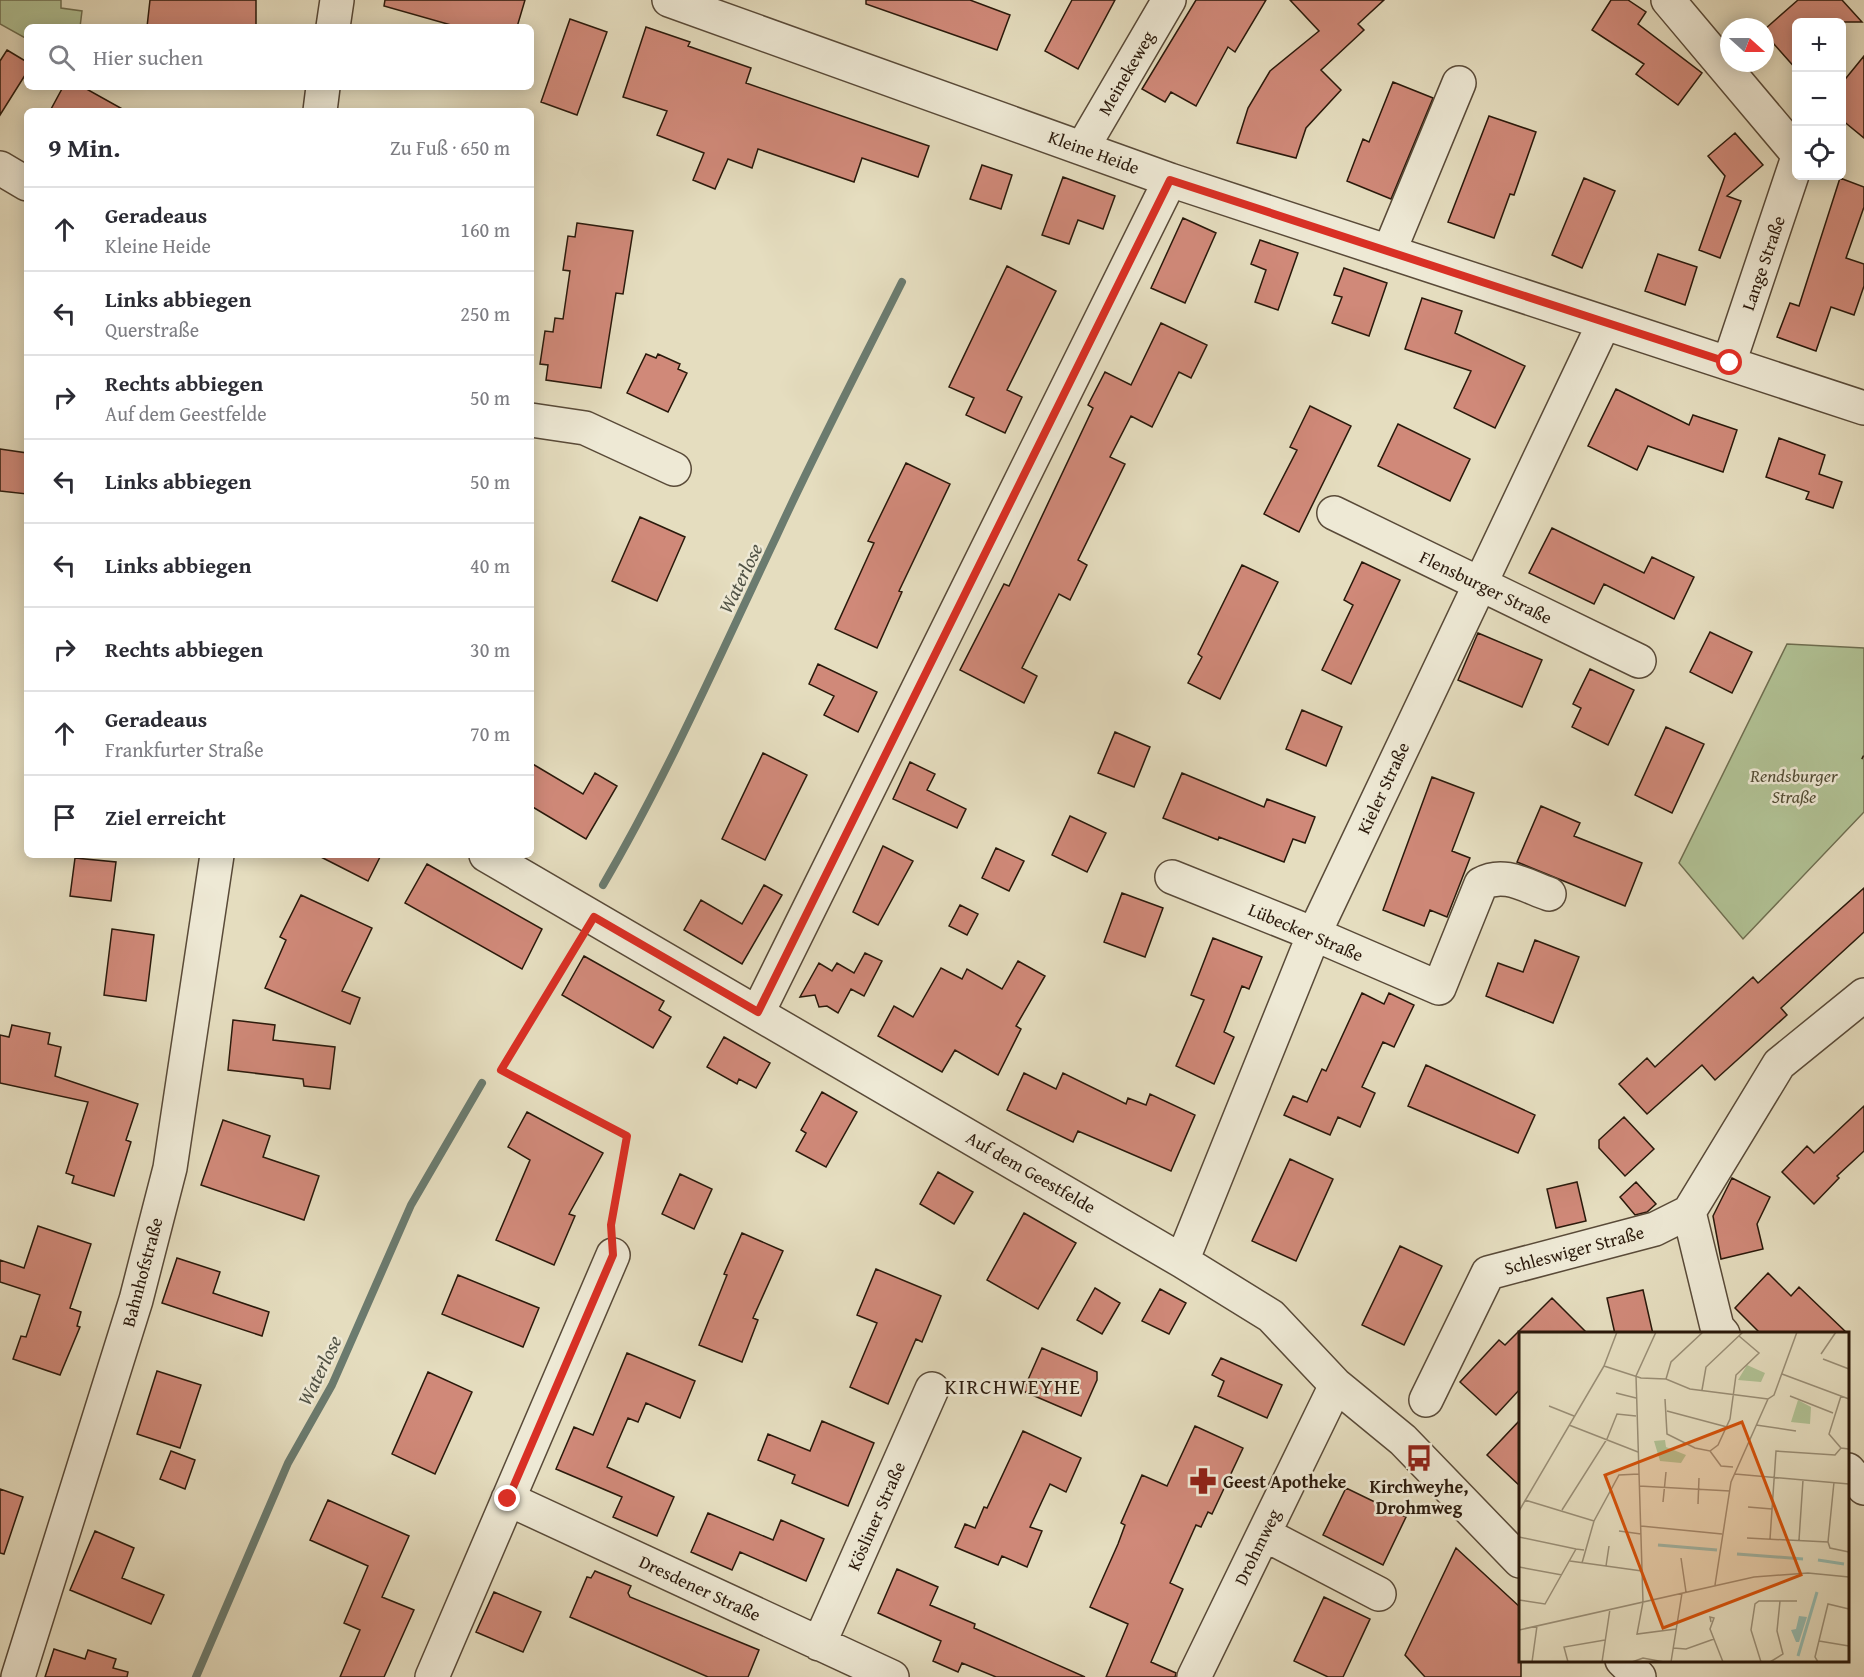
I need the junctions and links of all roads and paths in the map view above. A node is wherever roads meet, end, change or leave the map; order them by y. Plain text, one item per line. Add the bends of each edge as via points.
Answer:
1 (337, 0) edge
2 (1169, 0) edge
3 (1668, 0) edge
4 (680, 2) edge
5 (333, 24) edge
6 (1459, 83) dead end
7 (323, 90) edge
8 (320, 108) edge
9 (1792, 146) edge
10 (1083, 147) junction
11 (0, 168) edge
12 (1792, 178) edge
13 (1170, 180) junction
14 (24, 182) edge
15 (1389, 252) junction
16 (1604, 323) junction
17 (1730, 363) junction
18 (1864, 408) edge
19 (534, 420) edge
20 (674, 469) dead end
21 (1334, 513) dead end
22 (1478, 584) junction
23 (1639, 661) dead end
24 (217, 858) edge
25 (491, 858) edge
26 (1172, 877) dead end
27 (1549, 894) dead end
28 (594, 917) junction
29 (1314, 934) junction
30 (1864, 995) edge
31 (758, 1012) junction
32 (1689, 1212) junction
33 (613, 1255) joint
34 (1182, 1261) junction
35 (1721, 1332) edge
36 (1336, 1385) junction
37 (932, 1389) dead end
38 (1426, 1400) dead end
39 (1849, 1471) edge
40 (1864, 1488) edge
41 (508, 1499) junction
42 (1264, 1534) junction
43 (1519, 1559) edge
44 (1379, 1594) dead end
45 (819, 1644) junction
46 (1624, 1662) edge
47 (18, 1677) edge
48 (432, 1677) edge
49 (892, 1677) edge
50 (1194, 1677) edge
51 (1639, 1677) edge

1 - 5 street
2 - 10 street, Meinekeweg
3 - 9 street
4 - 10 street, Kleine Heide
6 - 15 street
7 - 8 street
10 - 13 street, Kleine Heide
11 - 14 street
12 - 17 street, Lange Straße
13 - 15 street, Kleine Heide
13 - 31 street
15 - 16 street, Kleine Heide
16 - 17 street, Kleine Heide
16 - 22 street, Kieler Straße
17 - 18 street, Kleine Heide
19 - 20 street via 585,428
21 - 22 street, Flensburger Straße
22 - 23 street, Flensburger Straße
22 - 29 street, Kieler Straße
24 - 47 street, Bahnhofstraße via 170,1168 136,1300
25 - 28 street, Auf dem Geestfelde
26 - 29 street, Lübecker Straße
27 - 29 street, Lübecker Straße via 1505,878 1492,878 1481,884 1439,988
28 - 31 street, Auf dem Geestfelde
28 - 33 path via 501,1070 627,1136 611,1225
29 - 34 street, Kieler Straße
30 - 32 street via 1779,1064
31 - 34 street, Auf dem Geestfelde
32 - 35 street
32 - 38 street, Schleswiger Straße via 1655,1229 1488,1273
33 - 41 street
34 - 36 street, Auf dem Geestfelde via 1271,1316
36 - 42 street, Drohmweg
36 - 43 street, Auf dem Geestfelde via 1403,1440
37 - 45 street, Kösliner Straße
39 - 40 street
41 - 45 street, Dresdener Straße
41 - 48 street
42 - 44 street
42 - 50 street, Drohmweg
45 - 49 street, Dresdener Straße
46 - 51 street

